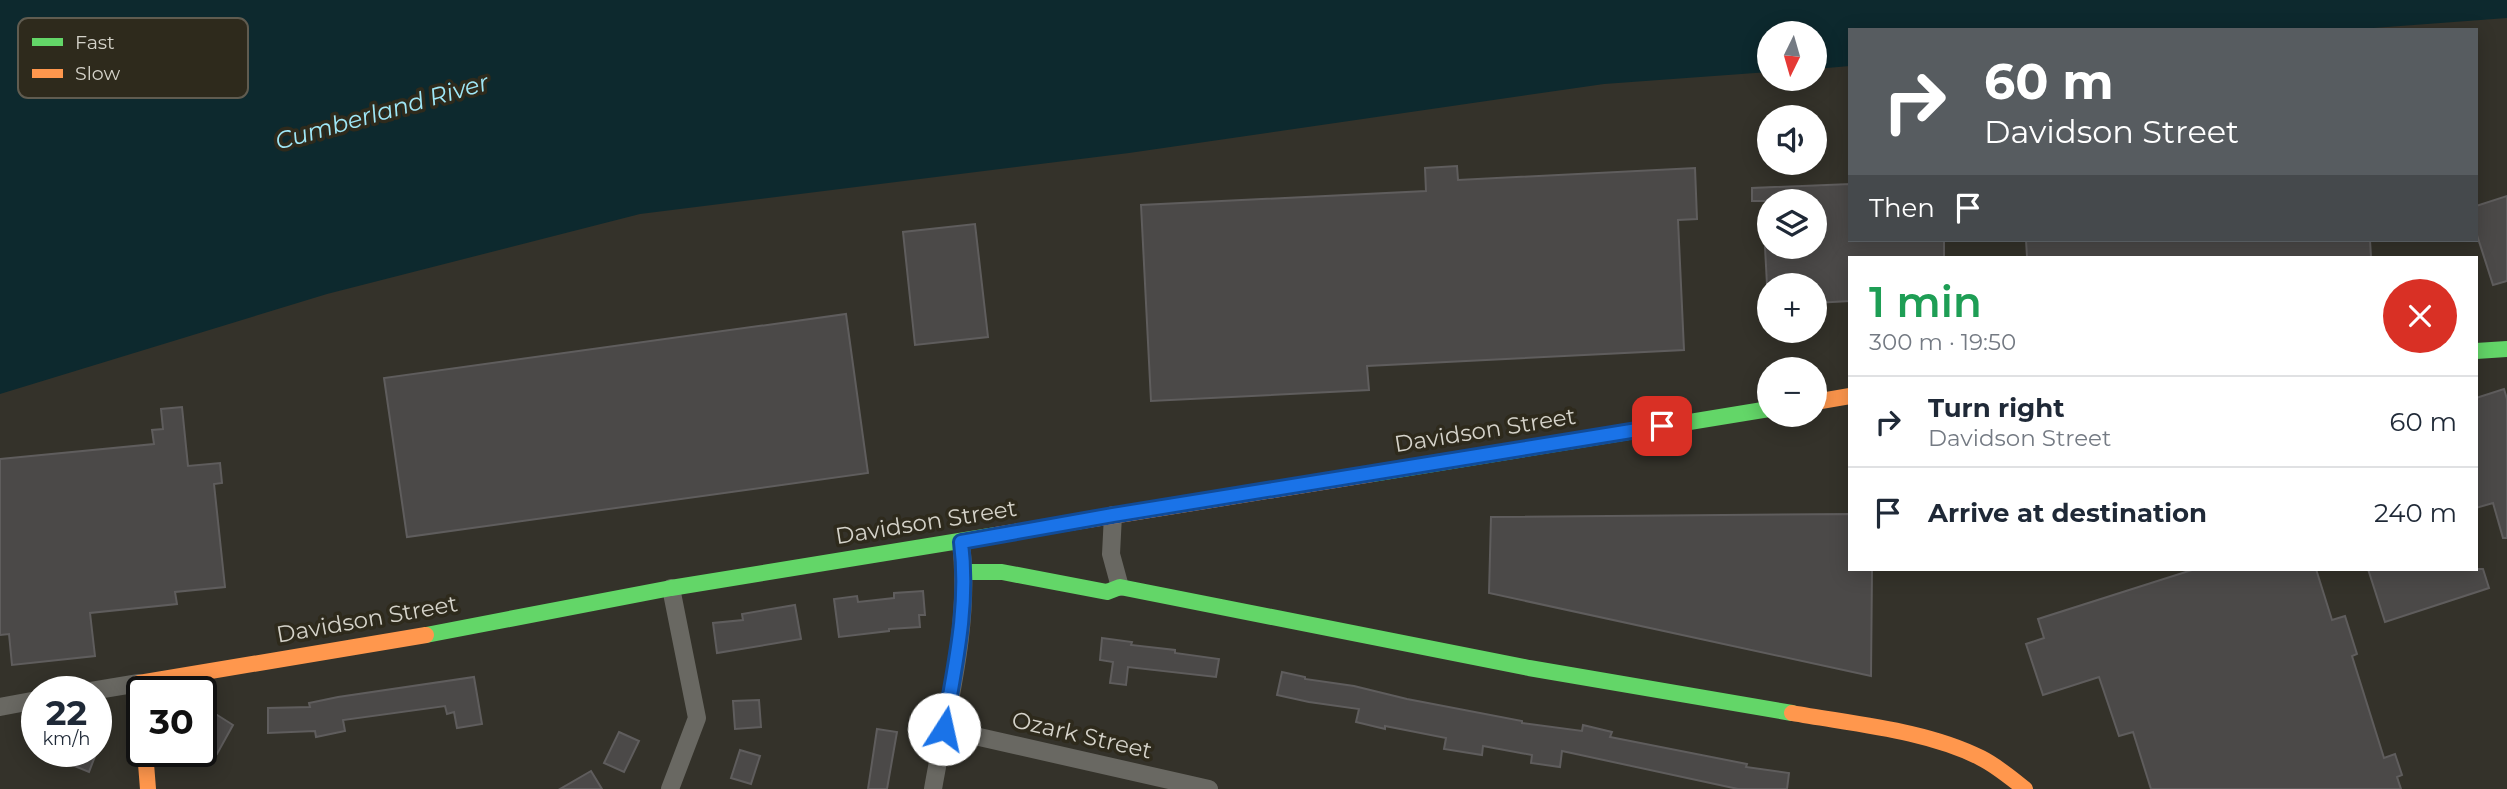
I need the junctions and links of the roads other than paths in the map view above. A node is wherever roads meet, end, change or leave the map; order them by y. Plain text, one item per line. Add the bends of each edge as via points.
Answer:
1 (2507, 349) edge
2 (2478, 351) edge
3 (1848, 396) edge
4 (1827, 399) edge
5 (1757, 411) edge
6 (1113, 515) junction
7 (961, 542) junction
8 (965, 572) junction
9 (1120, 587) junction
10 (671, 588) junction
11 (182, 676) edge
12 (21, 704) edge
13 (0, 707) edge
14 (944, 729) junction
15 (146, 767) edge
16 (148, 789) edge
17 (670, 789) edge
18 (933, 789) edge
19 (1209, 789) edge
20 (2025, 789) edge

1 - 2 street
3 - 4 street
5 - 6 street, Davidson Street
6 - 7 street, Davidson Street
6 - 9 street via 1111,554
7 - 8 street
7 - 10 street, Davidson Street
8 - 9 street via 1002,572 1107,592
8 - 14 street via 962,627
9 - 20 street via 1529,668 1921,737 1977,756
10 - 11 street, Davidson Street
10 - 17 street via 696,718
12 - 13 street
14 - 18 street
14 - 19 street, Ozark Street
15 - 16 street

